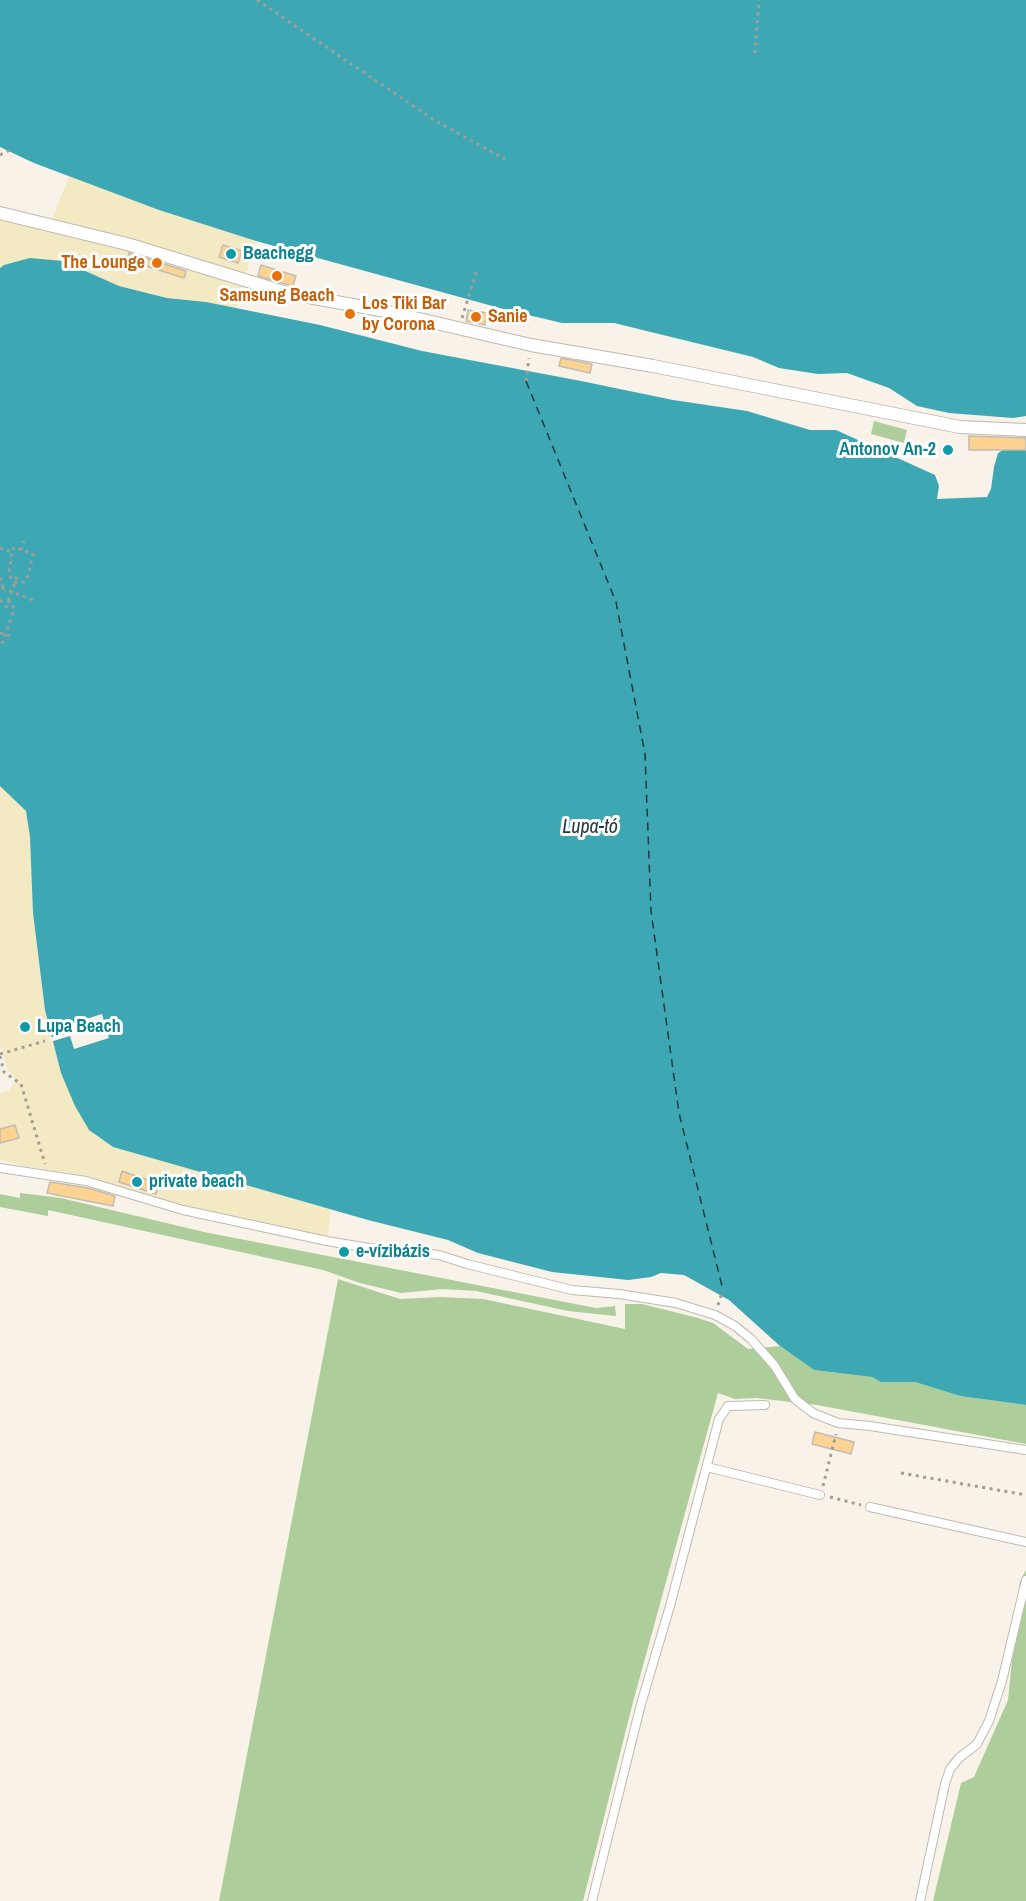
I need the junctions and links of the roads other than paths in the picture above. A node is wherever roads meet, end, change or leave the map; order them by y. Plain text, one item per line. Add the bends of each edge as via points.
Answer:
1 (0, 213) edge
2 (1026, 430) edge
3 (0, 1168) edge
4 (765, 1405) dead end
5 (1026, 1450) edge
6 (707, 1467) junction
7 (820, 1495) road end
8 (870, 1507) road end
9 (1026, 1542) edge
10 (1026, 1580) edge
11 (592, 1901) edge
12 (920, 1901) edge

1 - 2 street via 127,244 287,293 531,345 960,427
3 - 5 lane via 86,1181 245,1224 369,1248 439,1255 572,1290 676,1303 735,1326 774,1365 795,1399 813,1413 838,1424
4 - 6 lane via 728,1406 719,1419
6 - 7 lane
6 - 11 lane via 641,1704
8 - 9 lane
10 - 12 lane via 989,1720 976,1744 959,1758 947,1776

